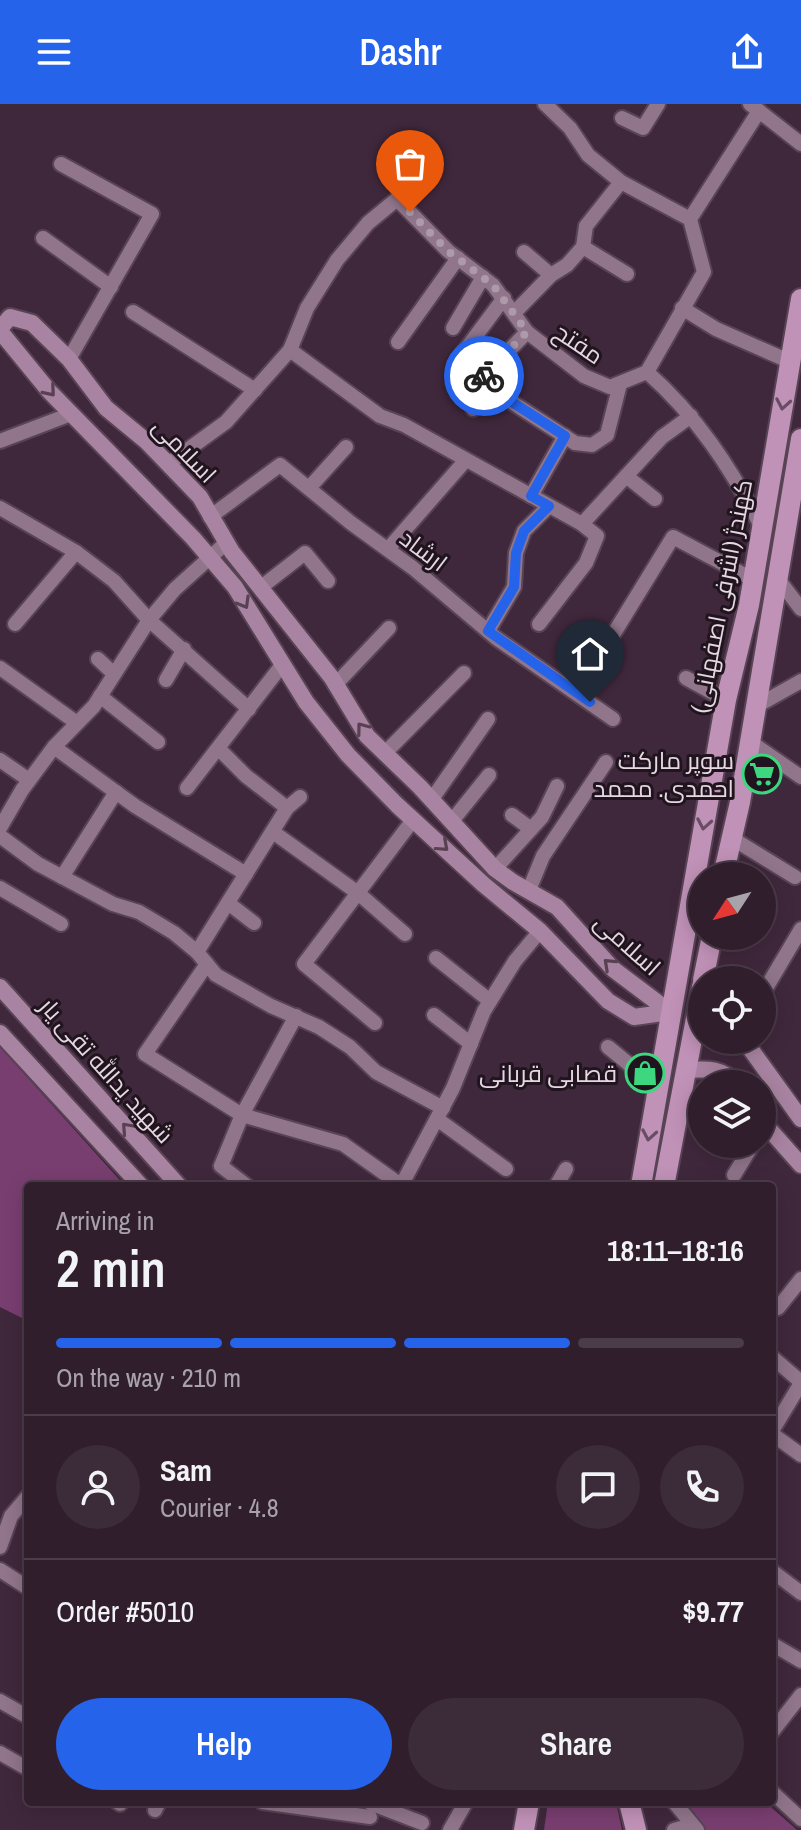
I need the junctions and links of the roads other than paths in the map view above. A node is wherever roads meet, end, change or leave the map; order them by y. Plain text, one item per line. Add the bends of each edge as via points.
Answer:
1 (545, 104) edge
2 (658, 104) edge
3 (755, 107) edge
4 (622, 118) dead end
5 (801, 144) edge
6 (61, 164) dead end
7 (621, 182) junction
8 (690, 219) junction
9 (43, 238) dead end
10 (583, 247) junction
11 (524, 252) dead end
12 (458, 258) junction
13 (627, 274) dead end
14 (551, 275) junction
15 (483, 277) junction
16 (111, 287) junction
17 (504, 298) junction
18 (801, 299) edge
19 (682, 308) junction
20 (133, 312) dead end
21 (515, 312) junction
22 (453, 328) dead end
23 (0, 330) edge
24 (527, 332) junction
25 (398, 342) dead end
26 (290, 350) junction
27 (69, 359) junction
28 (457, 361) dead end
29 (791, 362) junction
30 (647, 372) junction
31 (620, 384) junction
32 (490, 388) junction
33 (255, 390) junction
34 (473, 409) dead end
35 (71, 414) junction
36 (691, 416) junction
37 (565, 436) junction
38 (801, 439) edge
39 (0, 441) edge
40 (346, 447) dead end
41 (465, 461) junction
42 (168, 464) junction
43 (799, 468) edge
44 (626, 476) junction
45 (309, 488) junction
46 (531, 496) junction
47 (655, 499) dead end
48 (549, 506) junction
49 (0, 508) edge
50 (210, 517) junction
51 (582, 524) junction
52 (762, 528) junction
53 (226, 543) junction
54 (388, 549) junction
55 (76, 552) junction
56 (210, 559) junction
57 (752, 579) junction
58 (778, 579) junction
59 (328, 581) dead end
60 (260, 588) junction
61 (749, 605) junction
62 (801, 609) edge
63 (149, 620) junction
64 (15, 624) dead end
65 (539, 624) dead end
66 (389, 628) dead end
67 (488, 631) junction
68 (569, 642) dead end
69 (184, 649) junction
70 (98, 659) dead end
71 (282, 665) junction
72 (0, 668) edge
73 (464, 673) dead end
74 (114, 674) junction
75 (686, 678) dead end
76 (166, 680) dead end
77 (801, 681) edge
78 (335, 685) junction
79 (100, 696) junction
80 (726, 700) junction
81 (249, 709) junction
82 (755, 710) junction
83 (488, 719) dead end
84 (613, 719) dead end
85 (77, 723) junction
86 (749, 741) junction
87 (158, 742) dead end
88 (719, 743) junction
89 (54, 747) junction
90 (219, 749) junction
91 (385, 753) junction
92 (0, 760) edge
93 (606, 762) dead end
94 (489, 775) dead end
95 (801, 777) edge
96 (29, 780) junction
97 (557, 786) dead end
98 (187, 788) dead end
99 (116, 792) junction
100 (300, 797) dead end
101 (432, 799) junction
102 (740, 802) junction
103 (287, 808) junction
104 (512, 815) dead end
105 (413, 820) junction
106 (452, 821) junction
107 (0, 828) edge
108 (531, 829) junction
109 (273, 832) junction
110 (0, 836) edge
111 (730, 837) junction
112 (726, 862) edge
113 (495, 869) junction
114 (246, 874) junction
115 (62, 877) junction
116 (795, 877) dead end
117 (0, 888) edge
118 (529, 890) junction
119 (358, 893) junction
120 (228, 903) junction
121 (254, 923) dead end
122 (61, 924) dead end
123 (801, 929) edge
124 (540, 931) junction
125 (405, 934) dead end
126 (197, 952) junction
127 (436, 958) dead end
128 (207, 964) junction
129 (776, 971) edge
130 (0, 987) edge
131 (490, 1001) junction
132 (670, 1012) junction
133 (434, 1015) dead end
134 (296, 1016) junction
135 (375, 1023) dead end
136 (0, 1033) edge
137 (471, 1044) junction
138 (608, 1047) dead end
139 (689, 1054) edge
140 (754, 1054) edge
141 (686, 1070) junction
142 (715, 1070) edge
143 (658, 1088) junction
144 (440, 1113) junction
145 (242, 1115) junction
146 (801, 1119) edge
147 (776, 1139) edge
148 (744, 1158) edge
149 (801, 1165) edge
150 (506, 1169) dead end
151 (566, 1169) dead end
152 (734, 1175) dead end
153 (137, 1182) edge
154 (175, 1182) edge
155 (242, 1182) edge
156 (395, 1182) edge
157 (403, 1182) edge
158 (558, 1182) edge
159 (642, 1182) edge
160 (665, 1182) edge
161 (801, 1279) edge
162 (778, 1308) dead end
163 (776, 1360) edge
164 (801, 1382) edge
165 (776, 1426) edge
166 (776, 1436) edge
167 (801, 1455) edge
168 (24, 1501) edge
169 (0, 1547) edge
170 (0, 1570) edge
171 (776, 1574) edge
172 (24, 1585) edge
173 (801, 1593) edge
174 (776, 1646) edge
175 (801, 1661) edge
176 (801, 1695) edge
177 (0, 1701) edge
178 (24, 1715) edge
179 (776, 1727) edge
180 (0, 1753) edge
181 (24, 1767) edge
182 (776, 1796) edge
183 (301, 1806) edge
184 (464, 1806) edge
185 (528, 1806) edge
186 (630, 1806) edge
187 (677, 1806) edge
188 (370, 1813) edge
189 (801, 1819) edge
190 (422, 1823) dead end
191 (695, 1828) edge
192 (450, 1830) edge
193 (524, 1830) edge
194 (636, 1830) edge
195 (674, 1830) edge

1 - 7 street via 588,155
2 - 4 street via 643,128
3 - 5 street
3 - 8 street
6 - 16 street via 152,214
7 - 8 street
7 - 10 street via 586,226
8 - 19 street via 704,272
9 - 16 street
10 - 13 street
10 - 14 street
11 - 14 street
12 - 15 street, مفتح
12 - 25 street
12 - 26 street, مفتح via 397,199 337,260 307,308
14 - 21 street
15 - 17 street, مفتح
15 - 22 street
16 - 27 street
17 - 21 street, مفتح
17 - 28 street
18 - 29 main road, کهندژ (اشرفی اصفهانی)
19 - 29 street
19 - 30 street
20 - 33 street
21 - 24 street, مفتح
23 - 27 street, اسلامی via 10,317 32,323
23 -> 35 street, اسلامی
24 - 31 street, مفتح via 584,376 610,387
24 - 32 street via 479,381
26 - 33 street
26 - 41 street via 380,416
27 - 42 street, اسلامی via 106,408
29 -> 52 main road, کهندژ (اشرفی اصفهانی)
30 - 31 street, مفتح
30 - 36 street
31 - 37 street via 607,435 592,445
32 - 34 street
32 - 37 street
33 - 42 street via 226,422
35 - 39 street
35 - 56 street, اسلامی
36 - 44 street via 662,437
36 - 52 street via 737,480
37 - 46 street
38 - 43 main road, کهندژ (اشرفی اصفهانی)
40 - 45 street
41 - 46 street
41 - 54 street
42 - 50 street, اسلامی via 200,497
43 - 58 main road, کهندژ (اشرفی اصفهانی)
44 - 47 street
44 - 51 street
45 - 50 street, ارشاد via 280,465
45 - 54 street, ارشاد
46 - 48 street
48 - 51 street
48 - 67 street via 524,531 516,553 514,587
49 - 55 street
50 - 53 street, اسلامی
51 - 65 street via 597,536 586,563
52 - 57 main road, کهندژ (اشرفی اصفهانی)
53 - 56 street
53 - 60 street, اسلامی
54 - 67 street, ارشاد
55 - 63 street via 114,581
55 - 64 street
56 - 63 street
56 -> 71 street, اسلامی via 235,587
57 - 61 main road, کهندژ (اشرفی اصفهانی)
57 - 68 street via 673,537 600,656
58 - 62 street
58 - 82 main road, کهندژ (اشرفی اصفهانی)
59 - 60 street via 305,553
60 - 78 street, اسلامی
61 - 80 main road, کهندژ (اشرفی اصفهانی)
61 - 82 main road via 754,642 745,705 747,712
63 - 69 street
63 - 74 street
66 - 78 street
67 - 84 street, ارشاد
69 - 76 street
69 - 81 street
70 - 74 street
71 - 81 street
71 - 105 street, اسلامی via 348,755
72 - 85 street
73 - 91 street
74 - 79 street
75 - 80 street
77 - 82 street
91 -> 78 street, اسلامی via 367,736
79 - 85 street
79 - 87 street
80 - 88 main road, کهندژ (اشرفی اصفهانی)
81 - 90 street
82 - 86 main road, کهندژ (اشرفی اصفهانی)
83 - 101 street
85 - 89 street
86 - 95 street
86 - 102 main road, کهندژ (اشرفی اصفهانی)
88 - 102 main road via 731,725 741,729
88 -> 132 main road, کهندژ (اشرفی اصفهانی)
89 - 96 street
89 - 99 street
90 - 98 street
90 - 103 street
91 - 101 street, اسلامی
92 - 96 street
93 - 118 street via 543,856
94 - 106 street
96 - 107 street
97 - 108 street
99 - 114 street
99 - 115 street
100 - 103 street
101 - 106 street, اسلامی
102 - 111 main road, کهندژ (اشرفی اصفهانی)
103 - 109 street
104 - 108 street
105 - 119 street
105 -> 124 street, اسلامی
106 - 113 street, اسلامی
108 - 113 street
109 - 114 street
109 - 119 street
110 - 115 street
111 - 112 main road, کهندژ (اشرفی اصفهانی)
111 - 116 street
113 - 118 street, اسلامی
114 - 120 street
115 - 126 street via 139,912
117 - 122 street
132 -> 118 street, اسلامی via 613,969 557,907
119 - 125 street
119 - 135 street via 304,964
120 - 121 street
120 - 126 street
123 - 129 street
124 - 131 street
124 - 132 street, اسلامی via 608,1001 634,1017
126 - 128 street
127 - 131 street
128 - 134 street via 243,992
128 - 145 street via 145,1054
154 -> 130 street, شهید یدالله تقی یار
131 - 137 street
132 - 143 main road, کهندژ (اشرفی اصفهانی)
133 - 137 street
134 - 144 street via 350,1047 376,1072
134 - 145 street
136 - 153 street
137 - 144 street
138 - 143 street
139 - 141 main road
140 - 146 street
141 - 142 street
141 - 160 main road
143 -> 159 main road, کهندژ (اشرفی اصفهانی)
144 - 150 street
144 - 157 street
145 - 155 street via 221,1166
145 - 156 street via 343,1144
147 - 149 street
148 - 152 street
151 - 158 street
161 - 162 street
163 - 164 street
164 - 165 street
166 - 167 street
168 - 169 street via 11,1516
170 - 172 street
171 - 173 street
174 - 175 street
176 - 179 street
177 - 178 street
180 - 181 street
182 - 189 street
183 - 188 street
184 - 192 street
185 - 193 main road
186 - 194 main road
187 - 191 street
188 - 190 street
191 - 195 street

